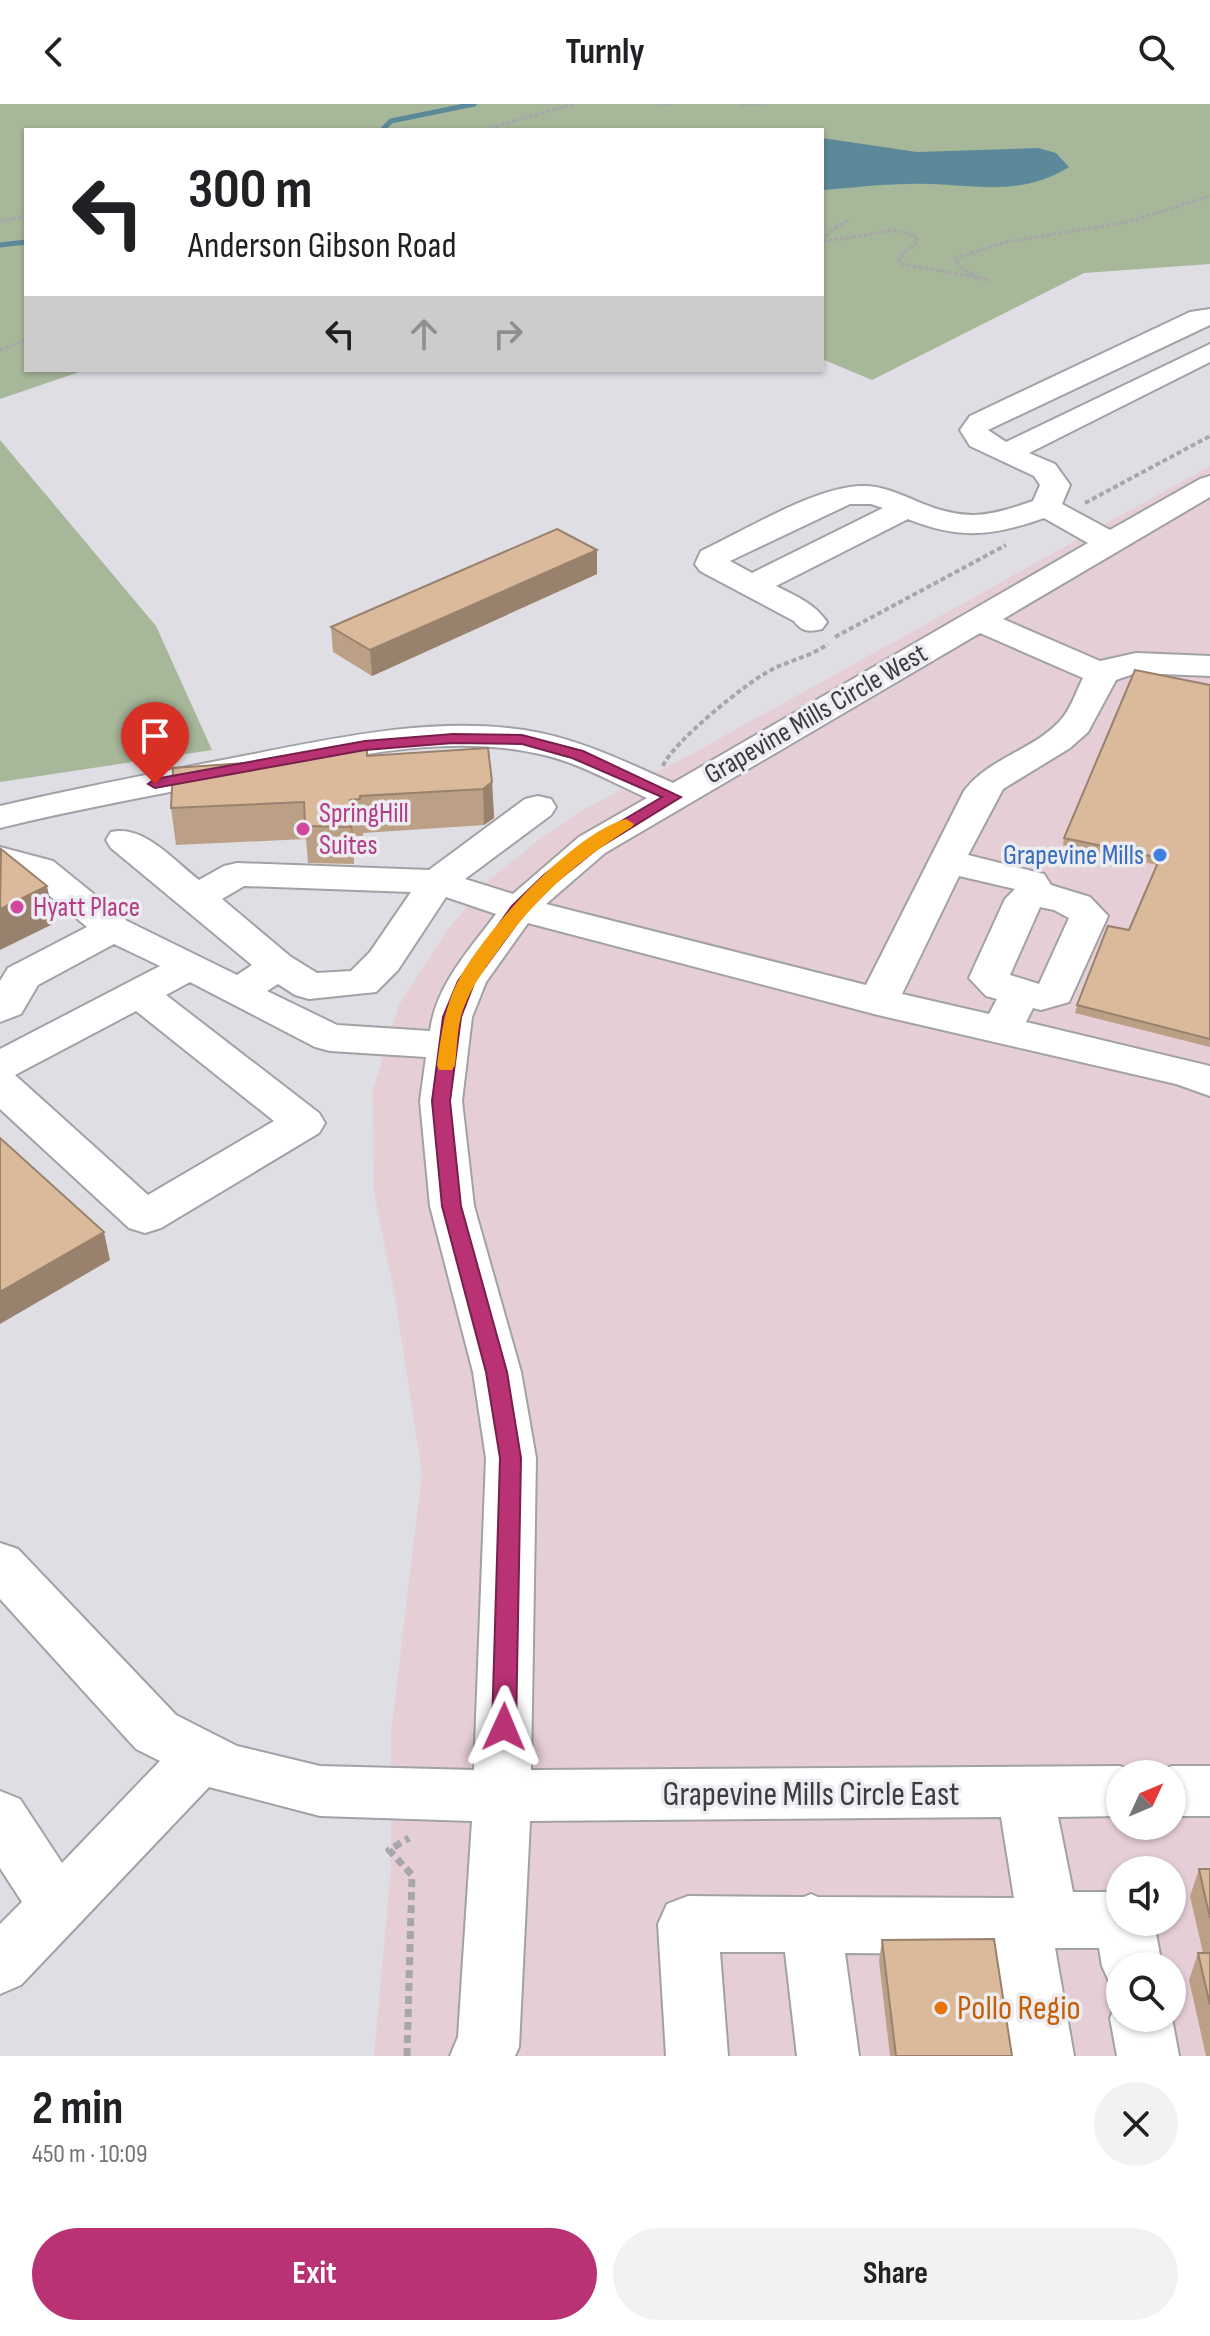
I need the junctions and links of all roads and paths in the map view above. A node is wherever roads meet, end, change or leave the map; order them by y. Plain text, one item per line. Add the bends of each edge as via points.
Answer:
1 (573, 104) edge
2 (659, 104) edge
3 (672, 104) edge
4 (741, 104) edge
5 (766, 104) edge
6 (489, 128) edge
7 (1210, 196) edge
8 (24, 216) edge
9 (850, 220) dead end
10 (0, 221) edge
11 (824, 240) edge
12 (824, 242) edge
13 (978, 278) junction
14 (991, 280) dead end
15 (1210, 317) edge
16 (24, 341) edge
17 (0, 350) edge
18 (1210, 352) edge
19 (1210, 436) edge
20 (1006, 453) junction
21 (1210, 485) edge
22 (907, 508) junction
23 (1053, 512) junction
24 (1110, 543) junction
25 (752, 586) junction
26 (978, 620) junction
27 (811, 622) dead end
28 (1210, 666) edge
29 (1102, 674) junction
30 (660, 791) junction
31 (538, 807) dead end
32 (0, 817) edge
33 (124, 840) dead end
34 (0, 858) edge
35 (947, 862) junction
36 (437, 882) junction
37 (1037, 895) junction
38 (197, 897) junction
39 (518, 910) junction
40 (113, 929) junction
41 (191, 966) junction
42 (277, 966) junction
43 (138, 993) junction
44 (238, 993) junction
45 (1020, 993) junction
46 (878, 1002) junction
47 (0, 1009) edge
48 (1002, 1030) junction
49 (448, 1045) junction
50 (0, 1066) edge
51 (1210, 1082) edge
52 (0, 1085) edge
53 (0, 1564) edge
54 (201, 1756) junction
55 (1106, 1791) edge
56 (1186, 1791) edge
57 (1210, 1791) edge
58 (1025, 1792) junction
59 (502, 1796) junction
60 (0, 1817) edge
61 (409, 1838) dead end
62 (58, 1907) junction
63 (811, 1922) junction
64 (1106, 1925) edge
65 (1033, 1941) junction
66 (0, 1965) edge
67 (1144, 2032) edge
68 (487, 2053) edge
69 (407, 2056) edge
70 (697, 2056) edge
71 (828, 2056) edge
72 (1015, 2056) edge
73 (1043, 2056) edge
74 (1148, 2056) edge

1 - 6 path
2 - 3 path
4 - 5 path
7 - 13 path via 1116,225 976,247 955,258
8 - 10 path
9 - 11 path
12 - 13 path via 895,230 918,241 899,258 902,264
13 - 14 path
15 - 20 street via 980,422 974,430 980,440
16 - 17 path
18 - 20 street
19 - 23 path
20 - 23 street via 1051,476
21 - 24 street, Grapevine Mills Circle West
22 - 23 street via 967,526
22 - 25 street
22 - 25 street via 875,495 841,496 712,558 711,564
23 - 24 street
23 - 30 path via 839,634 816,654 762,674 666,758
24 - 26 street, Grapevine Mills Circle West
25 - 27 street
26 - 29 street
26 - 30 street, Grapevine Mills Circle West
28 - 29 street via 1136,663
29 - 35 street via 1076,725 990,781
30 - 32 street via 578,755 522,740 453,738 365,745
30 - 39 street, Grapevine Mills Circle West
31 - 36 street
33 - 38 street
34 - 40 street via 40,869
35 - 37 street via 1016,876 1031,882
35 - 46 street
36 - 38 street via 237,874
36 - 39 street
36 - 42 street via 384,961 362,983 309,986
37 - 45 street via 1024,899 989,978
37 - 45 street via 1076,904 1089,916 1055,993
38 - 42 street
39 - 46 street
39 - 49 street, Grapevine Mills Circle West via 467,981 452,1017
40 - 41 street
40 - 47 street via 22,977
41 - 43 street
41 - 44 street
42 - 44 street
43 - 50 street
43 - 52 street via 304,1123 145,1217
44 - 49 street via 330,1038
45 - 48 street
46 - 48 street
48 - 51 street
49 - 59 street, Grapevine Mills Circle West via 441,1101 452,1206 497,1372 511,1458
53 - 54 street, Grapevine Mills Circle East via 156,1732
54 - 59 street, Grapevine Mills Circle East via 226,1768 320,1791
54 - 62 street
55 - 58 street, Grapevine Mills Circle East
56 - 57 street
58 - 59 street, Grapevine Mills Circle East
58 - 65 street
59 - 68 street, Grapevine Mills Circle West
60 - 62 street
61 - 69 path via 389,1850 412,1875
62 - 66 street
63 - 65 street
63 - 70 street via 688,1924
63 - 71 street
64 - 65 street
65 - 72 street via 1010,2026
65 - 73 street
67 - 74 street

